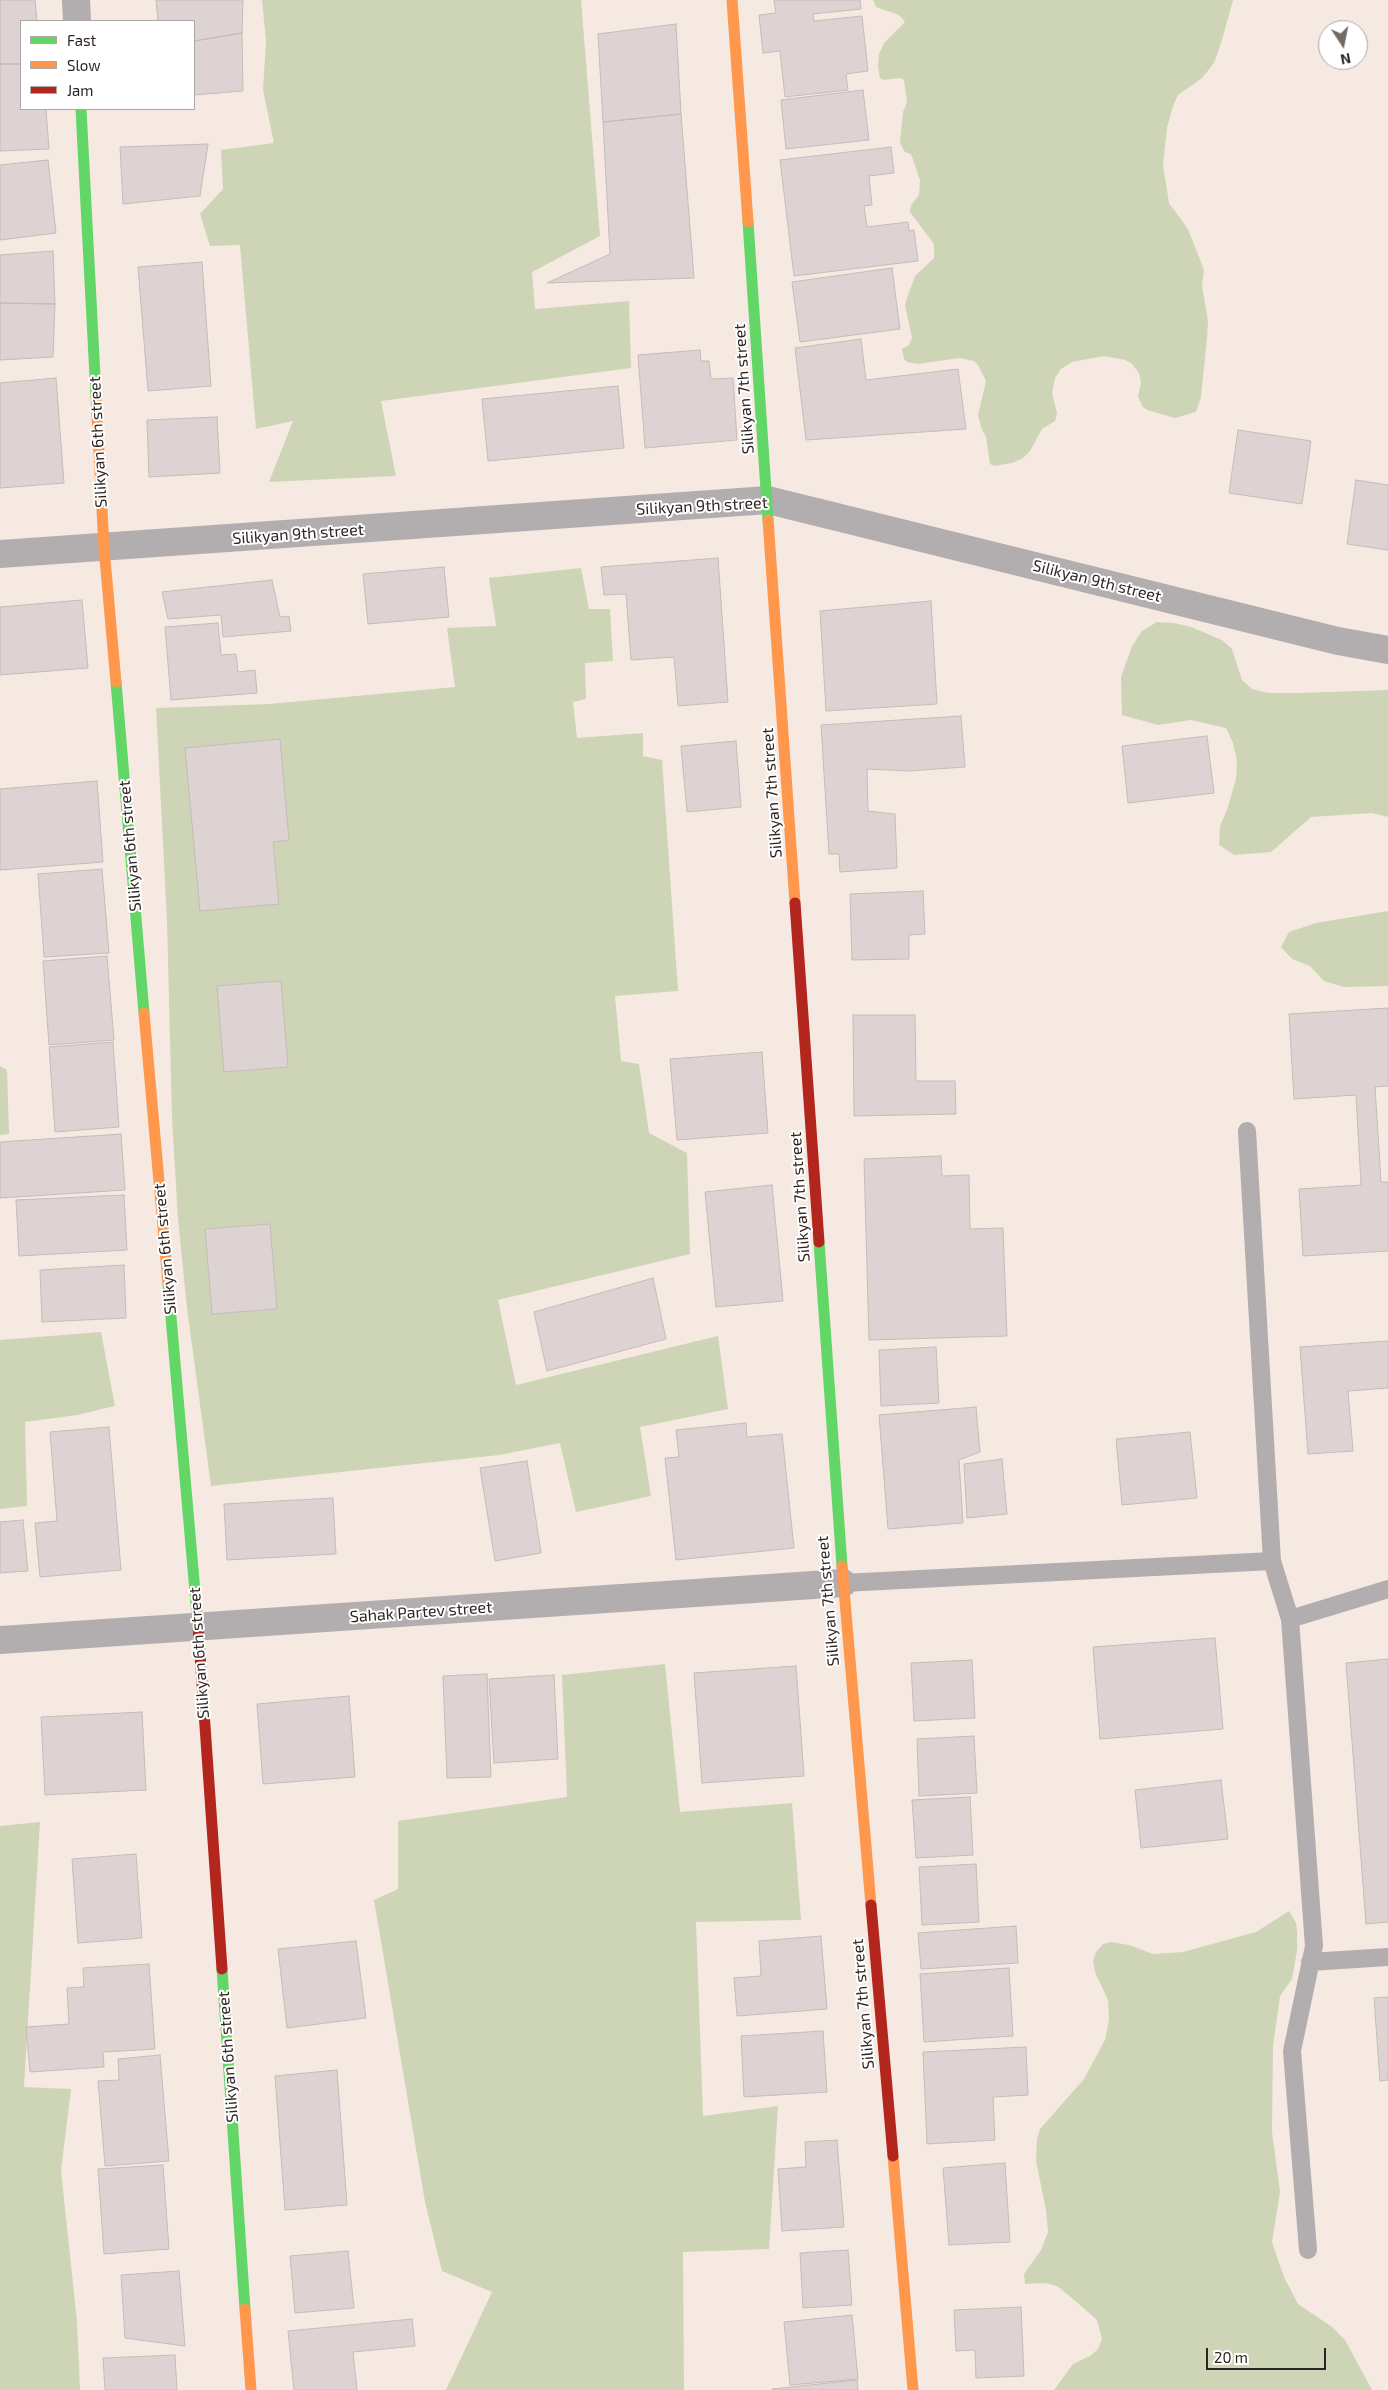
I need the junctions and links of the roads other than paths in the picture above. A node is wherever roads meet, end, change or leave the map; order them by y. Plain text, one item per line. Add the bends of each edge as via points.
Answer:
1 (76, 0) edge
2 (732, 0) edge
3 (77, 20) edge
4 (81, 110) edge
5 (768, 500) junction
6 (104, 548) junction
7 (0, 554) edge
8 (1388, 650) edge
9 (1247, 1131) dead end
10 (1272, 1561) junction
11 (843, 1583) junction
12 (1388, 1588) edge
13 (1290, 1619) junction
14 (198, 1627) junction
15 (0, 1640) edge
16 (1388, 1957) edge
17 (1310, 1962) junction
18 (1308, 2250) dead end
19 (251, 2390) edge
20 (913, 2390) edge

1 - 3 street
2 - 5 street, Silikyan 7th street
4 - 6 street, Silikyan 6th street
5 - 6 street, Silikyan 9th street
5 - 8 street, Silikyan 9th street via 1338,641
5 - 11 street, Silikyan 7th street
6 - 7 street, Silikyan 9th street
6 - 14 street, Silikyan 6th street
9 - 10 lane
10 - 11 lane
10 - 13 lane
11 - 14 street, Sahak Partev street
11 - 20 street, Silikyan 7th street
12 - 13 lane
13 - 17 lane via 1314,1946
14 - 15 street, Sahak Partev street
14 - 19 street, Silikyan 6th street
16 - 17 lane
17 - 18 lane via 1292,2051

